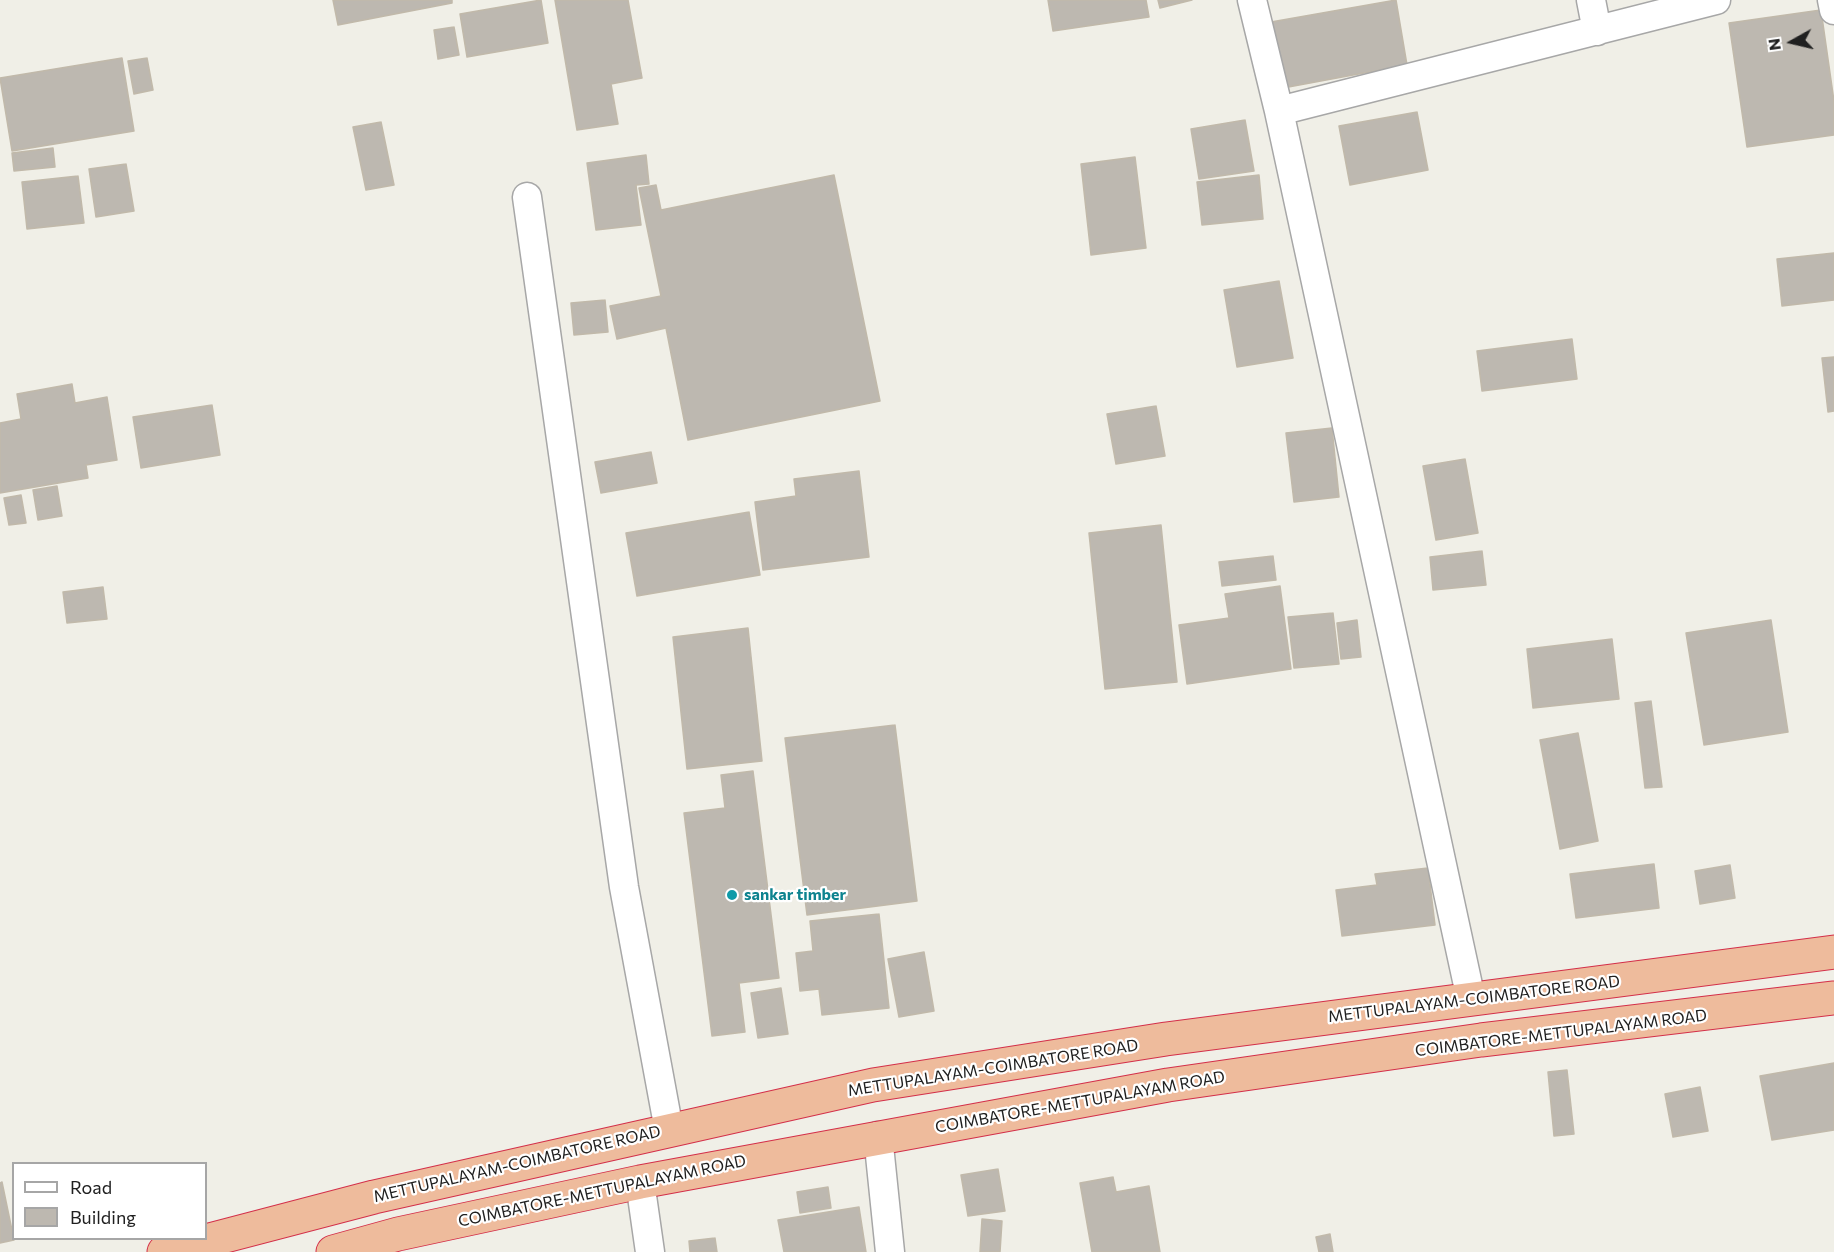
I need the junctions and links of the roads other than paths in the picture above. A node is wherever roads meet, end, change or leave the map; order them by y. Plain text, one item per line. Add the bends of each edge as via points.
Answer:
1 (1252, 0) edge
2 (1591, 0) edge
3 (1716, 0) edge
4 (1832, 0) edge
5 (1834, 10) edge
6 (1597, 31) junction
7 (1279, 111) junction
8 (527, 197) dead end
9 (1834, 952) edge
10 (1834, 998) edge
11 (1471, 999) junction
12 (669, 1130) junction
13 (878, 1136) junction
14 (640, 1182) junction
15 (164, 1252) edge
16 (333, 1252) edge
17 (650, 1252) edge
18 (890, 1252) edge

1 - 7 street
2 - 6 street
3 - 6 street
4 - 5 street
6 - 7 street
7 - 11 street
8 - 12 street via 624,887
9 - 11 highway, METTUPALAYAM-COIMBATORE ROAD
10 - 13 highway, COIMBATORE-METTUPALAYAM ROAD via 1481,1041 1168,1085
11 - 12 highway, METTUPALAYAM-COIMBATORE ROAD via 1166,1039 885,1084
12 - 15 highway, METTUPALAYAM-COIMBATORE ROAD via 374,1197
13 - 14 highway, COIMBATORE-METTUPALAYAM ROAD
13 - 18 street
14 - 16 highway, COIMBATORE-METTUPALAYAM ROAD via 398,1234
14 - 17 street

